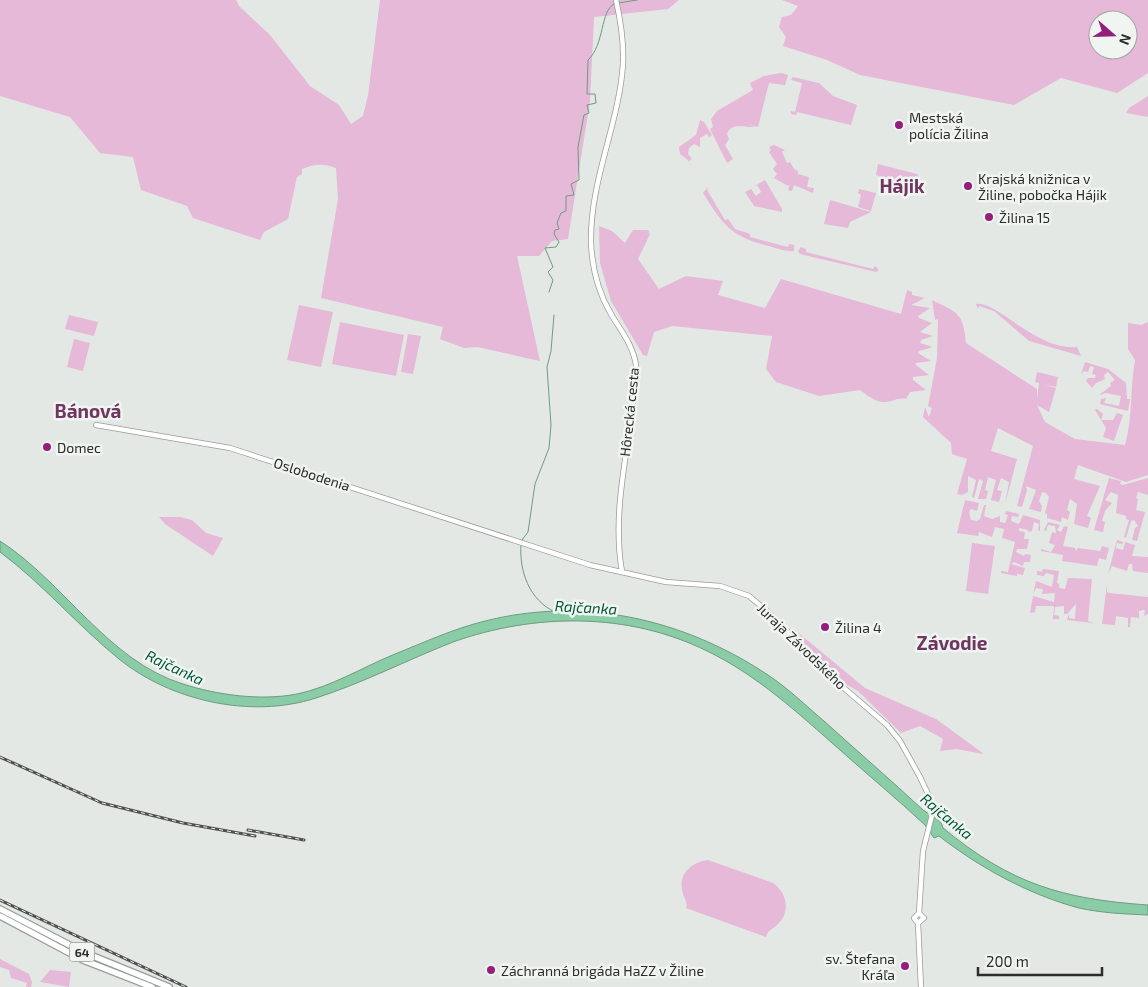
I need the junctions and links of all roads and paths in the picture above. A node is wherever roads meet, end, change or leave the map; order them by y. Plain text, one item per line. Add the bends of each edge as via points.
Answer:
1 (616, 2) edge
2 (96, 425) dead end
3 (521, 542) joint
4 (622, 572) junction
5 (0, 908) edge
6 (0, 916) edge
7 (152, 987) edge
8 (169, 987) edge
9 (921, 987) edge

1 - 4 street, Hôrecká cesta via 622,24 624,54 597,181 591,226 597,284 629,343 636,365 618,506
2 - 3 street, Oslobodenia via 230,448
3 - 4 street, Juraja Závodského
4 - 9 street, Juraja Závodského via 666,582 720,586 756,601 894,733 929,796 932,813 922,858 919,913 924,918 918,923
5 - 8 main road, 64 via 75,949
6 - 7 main road, 64 via 69,953

